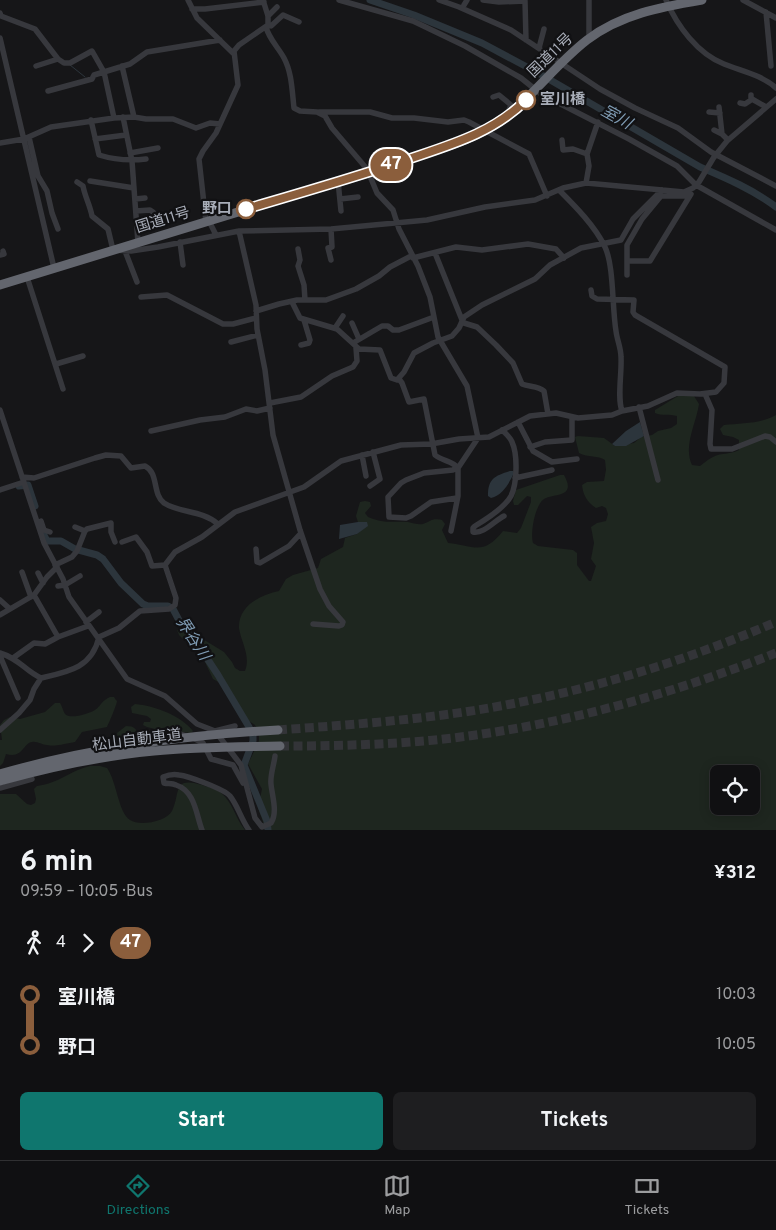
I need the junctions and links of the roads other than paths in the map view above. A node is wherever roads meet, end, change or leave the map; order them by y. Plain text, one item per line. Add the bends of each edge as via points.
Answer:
1 (188, 0) edge
2 (339, 0) edge
3 (439, 0) edge
4 (451, 0) edge
5 (483, 0) edge
6 (589, 0) edge
7 (702, 0) edge
8 (743, 0) edge
9 (263, 1) edge
10 (465, 2) edge
11 (668, 3) edge
12 (277, 7) dead end
13 (192, 9) junction
14 (766, 12) junction
15 (0, 13) edge
16 (268, 16) junction
17 (776, 18) edge
18 (299, 22) dead end
19 (267, 26) junction
20 (544, 29) dead end
21 (0, 38) edge
22 (526, 38) junction
23 (589, 39) junction
24 (220, 40) junction
25 (539, 48) junction
26 (234, 54) junction
27 (58, 59) junction
28 (562, 63) junction
29 (36, 66) dead end
30 (122, 66) junction
31 (771, 66) dead end
32 (104, 72) junction
33 (776, 88) edge
34 (536, 89) junction
35 (48, 90) dead end
36 (493, 97) dead end
37 (776, 99) edge
38 (740, 104) dead end
39 (766, 107) junction
40 (317, 112) junction
41 (709, 112) dead end
42 (508, 116) junction
43 (122, 117) junction
44 (134, 117) junction
45 (114, 118) junction
46 (91, 120) junction
47 (598, 122) junction
48 (220, 124) junction
49 (714, 130) dead end
50 (484, 131) junction
51 (722, 134) junction
52 (126, 135) junction
53 (26, 138) junction
54 (95, 139) junction
55 (562, 140) dead end
56 (728, 140) junction
57 (0, 143) edge
58 (158, 148) dead end
59 (130, 153) junction
60 (587, 154) junction
61 (715, 155) junction
62 (146, 159) dead end
63 (132, 161) junction
64 (369, 172) junction
65 (90, 181) dead end
66 (338, 181) junction
67 (76, 182) dead end
68 (586, 183) junction
69 (696, 185) junction
70 (776, 186) edge
71 (134, 188) junction
72 (559, 190) junction
73 (662, 190) junction
74 (547, 196) junction
75 (689, 196) junction
76 (358, 197) dead end
77 (145, 198) dead end
78 (135, 199) junction
79 (340, 199) junction
80 (136, 211) junction
81 (341, 211) dead end
82 (153, 212) dead end
83 (208, 221) junction
84 (397, 223) junction
85 (58, 229) dead end
86 (331, 229) junction
87 (776, 230) edge
88 (239, 232) junction
89 (216, 235) junction
90 (180, 242) junction
91 (138, 243) junction
92 (603, 244) junction
93 (298, 249) dead end
94 (113, 250) junction
95 (125, 251) junction
96 (435, 253) junction
97 (412, 257) junction
98 (564, 258) junction
99 (331, 260) dead end
100 (628, 262) junction
101 (183, 265) dead end
102 (54, 268) junction
103 (627, 275) dead end
104 (27, 276) junction
105 (137, 282) dead end
106 (0, 285) edge
107 (591, 290) dead end
108 (141, 297) dead end
109 (305, 300) junction
110 (612, 300) junction
111 (292, 302) junction
112 (256, 315) junction
113 (343, 316) dead end
114 (434, 317) junction
115 (304, 320) junction
116 (462, 320) junction
117 (352, 323) dead end
118 (335, 328) junction
119 (258, 335) junction
120 (359, 339) junction
121 (440, 341) junction
122 (230, 342) dead end
123 (301, 345) dead end
124 (354, 345) junction
125 (83, 356) dead end
126 (56, 364) junction
127 (399, 379) junction
128 (63, 389) dead end
129 (705, 394) junction
130 (270, 406) junction
131 (640, 408) junction
132 (622, 411) junction
133 (1, 414) edge
134 (548, 414) junction
135 (572, 417) junction
136 (518, 422) junction
137 (502, 430) junction
138 (151, 431) dead end
139 (478, 438) junction
140 (776, 442) edge
141 (433, 444) junction
142 (530, 447) junction
143 (373, 452) junction
144 (362, 455) junction
145 (577, 460) dead end
146 (458, 468) junction
147 (552, 470) dead end
148 (366, 476) dead end
149 (515, 478) junction
150 (658, 480) dead end
151 (24, 482) junction
152 (370, 486) dead end
153 (0, 490) edge
154 (290, 492) junction
155 (457, 498) junction
156 (504, 516) dead end
157 (41, 521) dead end
158 (218, 524) junction
159 (75, 527) dead end
160 (44, 531) junction
161 (84, 531) junction
162 (451, 532) dead end
163 (301, 533) junction
164 (256, 549) dead end
165 (270, 556) junction
166 (273, 563) dead end
167 (165, 565) junction
168 (56, 566) junction
169 (22, 572) dead end
170 (38, 574) dead end
171 (80, 576) dead end
172 (43, 582) junction
173 (61, 586) junction
174 (33, 596) junction
175 (0, 600) edge
176 (10, 609) junction
177 (99, 612) dead end
178 (0, 615) edge
179 (87, 624) junction
180 (313, 624) dead end
181 (58, 637) junction
182 (99, 637) junction
183 (0, 655) edge
184 (13, 658) junction
185 (41, 678) junction
186 (18, 698) dead end
187 (235, 726) dead end
188 (0, 730) edge
189 (278, 730) tunnel mouth
190 (215, 731) junction
191 (158, 732) dead end
192 (276, 747) tunnel mouth
193 (275, 756) dead end
194 (0, 774) edge
195 (32, 779) dead end
196 (0, 781) edge
197 (246, 787) junction
198 (0, 788) edge
199 (263, 828) edge
200 (202, 830) edge
201 (249, 830) edge

1 - 13 street
2 - 34 street via 424,26 511,72
3 - 22 street
4 - 10 street
5 - 22 street via 525,1
6 - 23 street
7 - 11 highway, 国道11号
8 - 14 street
9 - 13 street
9 - 16 street
10 - 22 street
11 - 23 highway, 国道11号 via 628,17
11 - 33 street via 704,54
12 - 16 street
13 - 24 street
14 - 17 street
14 - 31 street
15 - 27 street via 35,28
16 - 19 street
18 - 19 street via 283,15
19 - 26 street via 239,45
19 - 40 street via 268,36 289,70 294,108
20 - 25 street
21 - 53 street
22 - 25 street
23 - 28 highway, 国道11号
24 - 26 street
24 - 30 street via 151,51
25 - 28 street
26 - 48 street via 238,85
27 - 29 street
27 - 32 street via 66,64 92,51
28 - 34 highway, 国道11号
28 - 61 street via 600,89 678,128
30 - 32 street
30 - 44 street
32 - 35 street via 92,79
32 - 45 street
34 - 42 highway, 国道11号
34 - 47 street
36 - 42 street via 498,95 511,105
37 - 39 street
38 - 39 street via 745,104 751,97
39 - 56 street
40 - 50 street via 370,112 392,118 464,120
40 - 64 street via 325,116
41 - 51 street via 719,110
42 - 50 highway, 国道11号
43 - 44 street
43 - 45 street
43 - 52 street
44 - 48 street via 172,119 196,128 210,123
45 - 46 street
46 - 53 street via 51,127
46 - 54 street
47 - 60 street
47 - 69 street via 677,166
48 - 83 street via 199,159
49 - 51 street
50 - 64 highway, 国道11号
50 - 74 street via 529,154
51 - 56 street
52 - 54 street
52 - 59 street
53 - 57 street
53 - 85 street via 38,176 48,190
53 - 102 street
54 - 63 street via 99,156
55 - 60 street via 563,150 574,149
56 - 61 street
58 - 59 street
59 - 63 street
60 - 68 street
61 - 69 street
61 - 70 street
62 - 63 street
63 - 71 street
64 - 66 highway, 国道11号
64 - 84 street via 377,193 390,205
65 - 71 street
66 - 79 street
66 - 83 highway, 国道11号
67 - 94 street via 83,186 92,216 108,229
68 - 72 street
68 - 73 street
69 - 73 street via 684,192
69 - 75 street
69 - 87 street
71 - 78 street
72 - 74 street
72 - 92 street via 581,210
73 - 92 street via 633,219 621,240
74 - 84 street
75 - 100 street via 650,262
75 - 100 street via 661,196 627,245
76 - 79 street
77 - 78 street
78 - 80 street
79 - 81 street
80 - 82 street
80 - 91 street
83 - 89 street
83 - 91 highway, 国道11号
84 - 86 street
84 - 97 street
86 - 88 street
86 - 99 street via 332,247 328,248
88 - 89 street
88 - 112 street
89 - 90 street
90 - 95 street
90 - 101 street
91 - 94 highway, 国道11号
92 - 98 street via 581,248
92 - 110 street
93 - 109 street
94 - 95 street
94 - 102 highway, 国道11号
95 - 105 street
96 - 97 street
96 - 98 street via 456,247 482,250 532,244 556,249
96 - 116 street
97 - 109 street via 356,289 326,300
97 - 114 street via 430,297
98 - 116 street via 550,265 535,279 482,305
100 - 103 street
102 - 104 highway, 国道11号
104 - 106 highway, 国道11号
104 - 126 street
107 - 110 street via 597,299
108 - 112 street via 167,295 223,324 233,324
109 - 111 street
110 - 129 street via 634,300 635,315 725,367 724,383 720,389
110 - 132 street via 621,357
111 - 112 street via 279,304
111 - 115 street
112 - 119 street
113 - 118 street
114 - 120 street via 399,330 382,326
114 - 121 street
115 - 118 street
115 - 123 street via 310,338 309,343
116 - 121 street via 452,336
116 - 134 street via 477,327 496,344 513,363 522,384 544,391
117 - 120 street
118 - 124 street
119 - 122 street
119 - 130 street
120 - 124 street
121 - 127 street via 414,353
121 - 139 street via 467,386
124 - 127 street via 380,350 391,378
124 - 130 street via 357,360 353,367 332,376 301,397
125 - 126 street
126 - 128 street
127 - 141 street via 409,402 424,399
129 - 131 street via 677,393
129 - 140 street via 712,410 712,449 732,449 765,436
130 - 138 street
130 - 154 street via 273,435
131 - 132 street
131 - 150 street
132 - 135 street via 612,415
133 - 151 street
134 - 135 street via 556,412
134 - 136 street via 526,417
135 - 142 street via 572,440
136 - 137 street
136 - 142 street
137 - 139 street
137 - 149 street via 515,450
139 - 141 street via 459,438
139 - 146 street
141 - 143 street via 401,445
141 - 146 street via 436,455
142 - 145 street via 552,462
143 - 144 street
143 - 152 street via 380,479
144 - 148 street
144 - 154 street via 341,461 310,483
146 - 155 street
146 - 155 street via 424,473 401,483 388,497 389,517 406,518 431,502
147 - 149 street
149 - 156 street via 511,497 475,526 473,532 483,531
151 - 153 street
151 - 158 street via 95,458 117,455 124,458 131,468 148,468 159,496 166,504
151 - 160 street
154 - 158 street via 236,512
154 - 163 street
155 - 162 street
157 - 160 street
158 - 167 street via 175,552
159 - 161 street
160 - 168 street via 47,551
161 - 167 street via 111,523 111,532 118,542 136,537 148,552 152,566
161 - 168 street via 77,550
163 - 165 street via 289,546
163 - 180 street via 320,589 343,622 339,626
164 - 165 street via 258,563
165 - 166 street
167 - 182 street via 176,598 175,605 169,609 140,611 119,628
168 - 172 street
168 - 173 street
169 - 174 street
170 - 172 street
171 - 173 street
172 - 174 street
173 - 179 street
174 - 176 street
174 - 181 street
175 - 176 street
176 - 178 street
177 - 179 street
179 - 181 street
179 - 182 street
181 - 184 street via 45,644 34,643
182 - 185 street via 93,653 76,669
182 - 190 street via 128,680 165,696 197,724
183 - 184 street
183 - 186 street
184 - 185 street
185 - 188 street via 30,700
187 - 190 street
189 - 194 highway, 松山自動車道 via 179,739 78,755
190 - 197 street via 241,766
191 - 197 street via 200,740 211,759 233,765
192 - 196 highway, 松山自動車道 via 155,751 52,768
193 - 199 street via 271,783 273,820
195 - 198 street
197 - 199 street via 255,818
200 - 201 street via 191,797 178,786 164,783 163,777 182,775 226,791

